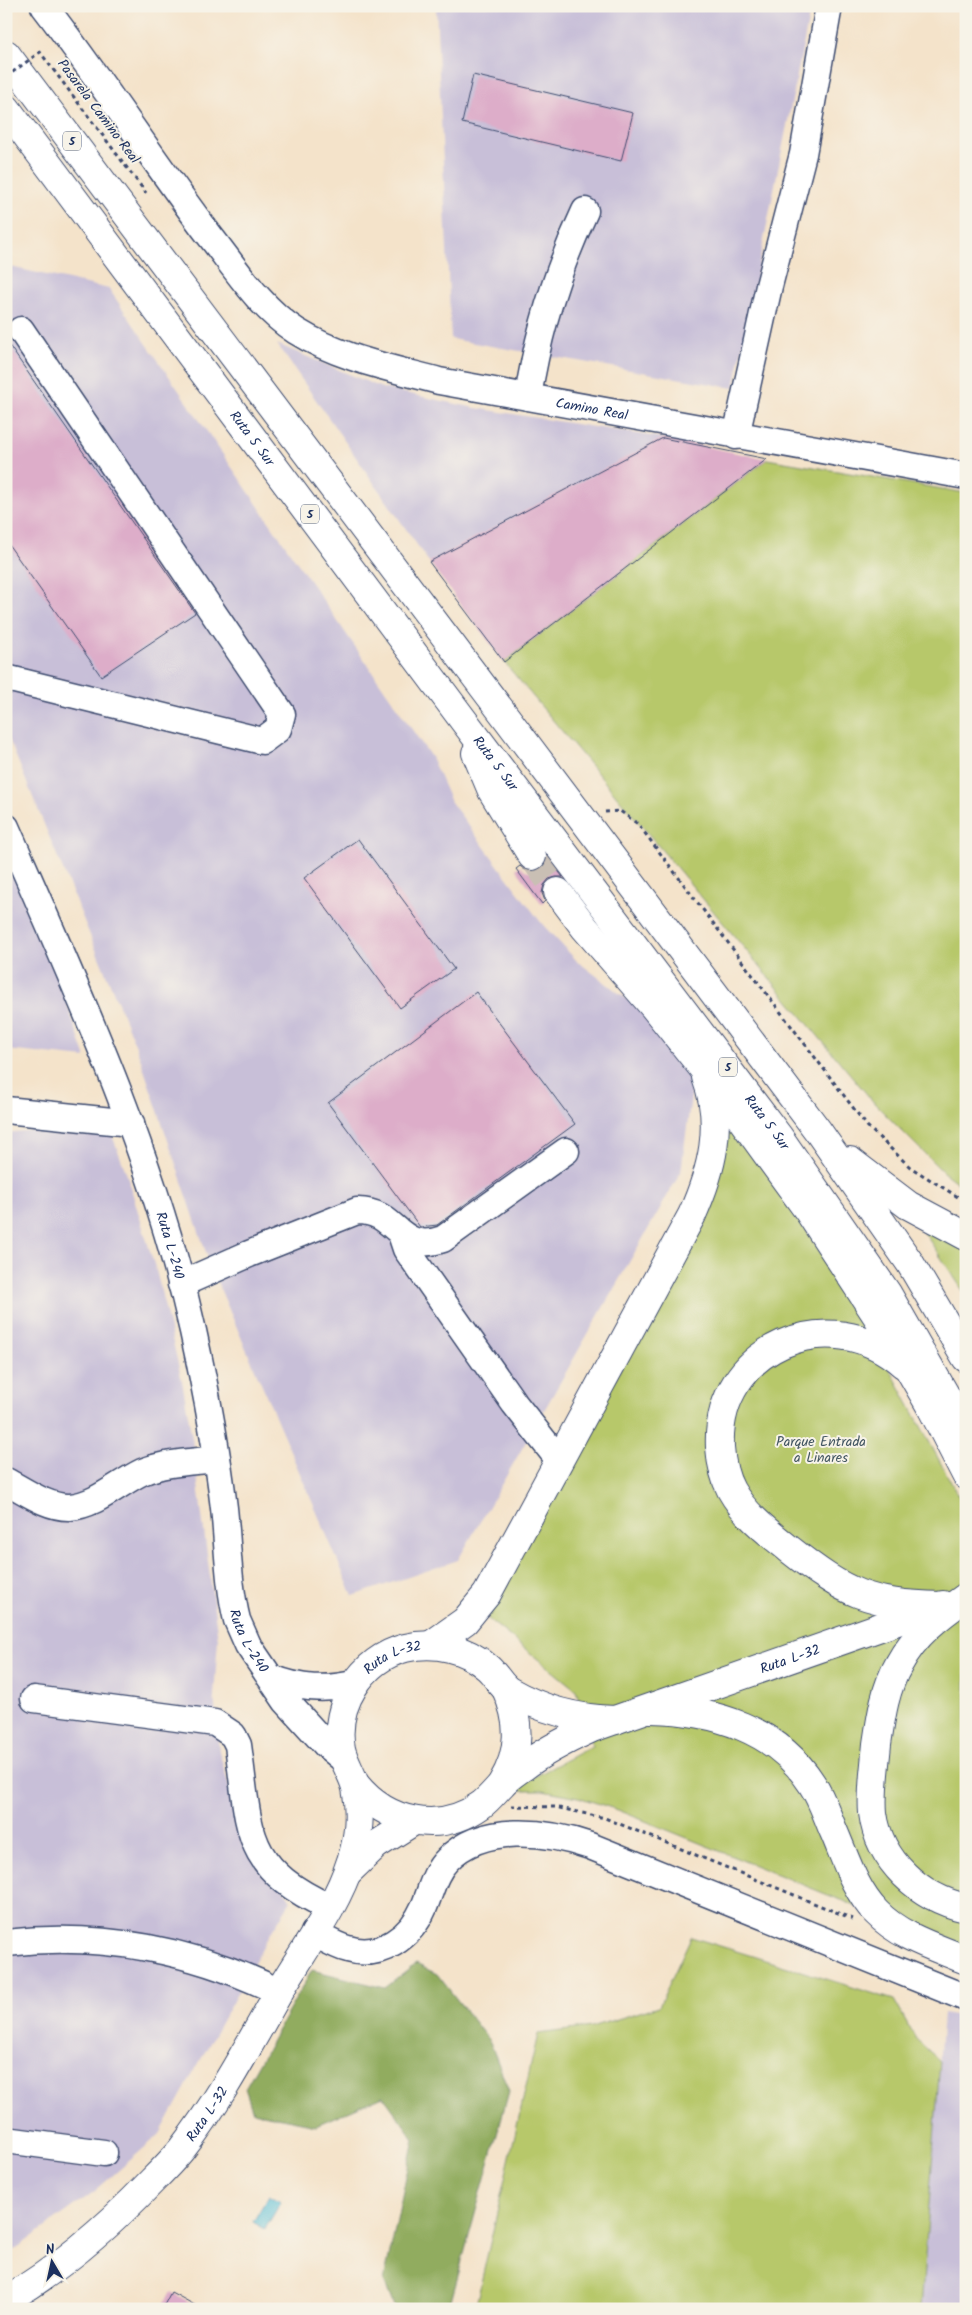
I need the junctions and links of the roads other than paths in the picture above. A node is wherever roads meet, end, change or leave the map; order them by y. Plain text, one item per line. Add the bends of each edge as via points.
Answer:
1 (44, 6) edge
2 (829, 6) edge
3 (6, 54) edge
4 (6, 108) edge
5 (585, 211) dead end
6 (21, 330) dead end
7 (528, 397) junction
8 (736, 436) junction
9 (966, 476) edge
10 (6, 678) edge
11 (464, 721) junction
12 (6, 827) edge
13 (532, 856) tunnel mouth
14 (558, 892) tunnel mouth
15 (701, 1066) junction
16 (6, 1110) edge
17 (131, 1124) junction
18 (818, 1131) junction
19 (566, 1151) dead end
20 (401, 1234) junction
21 (966, 1236) edge
22 (181, 1284) junction
23 (966, 1358) edge
24 (909, 1370) junction
25 (966, 1431) edge
26 (217, 1458) junction
27 (559, 1460) junction
28 (966, 1476) edge
29 (6, 1481) edge
30 (958, 1600) edge
31 (431, 1645) junction
32 (272, 1678) junction
33 (356, 1683) junction
34 (506, 1689) junction
35 (34, 1699) dead end
36 (651, 1709) junction
37 (615, 1720) junction
38 (343, 1759) junction
39 (502, 1783) junction
40 (356, 1784) junction
41 (414, 1821) junction
42 (345, 1875) junction
43 (329, 1906) junction
44 (966, 1908) edge
45 (314, 1933) junction
46 (6, 1943) edge
47 (966, 1960) edge
48 (279, 1992) junction
49 (966, 1998) edge
50 (6, 2140) edge
51 (104, 2153) dead end
52 (6, 2300) edge

1 - 7 street, Camino Real via 244,281 294,330 340,352 439,381
2 - 8 street via 804,154 769,286
3 - 18 main road, 5
4 - 11 main road, Ruta 5 Sur / 5
5 - 7 street via 558,274 544,320
6 - 10 street via 282,714 278,729 262,741
7 - 8 street, Camino Real
8 - 9 street, Camino Real
11 - 13 main road via 492,791
11 - 25 main road, Ruta 5 Sur / 5 via 806,1175 891,1301
12 - 17 street, Ruta L-240 via 80,996
14 - 15 main road
15 - 24 main road via 830,1242
15 - 27 main road via 715,1117 713,1155 708,1175 692,1215
16 - 17 street
17 - 22 street, Ruta L-240
18 - 21 main road via 895,1195 926,1216
18 - 23 main road, 5 via 905,1256
19 - 20 street via 443,1240 417,1242
20 - 22 street via 383,1217 357,1211
20 - 27 street via 417,1266 514,1403
22 - 26 street, Ruta L-240
24 - 28 main road
24 - 30 main road via 875,1346 846,1335 818,1334 787,1341 759,1358 737,1382 722,1416 720,1453 735,1497 772,1535 826,1578 853,1593 899,1604
26 - 29 street via 167,1465 144,1472 88,1503 69,1507 50,1503
26 - 32 street, Ruta L-240 via 234,1608 248,1644
27 - 31 main road via 487,1594 465,1621
30 - 36 main road, Ruta L-32
30 - 44 main road via 923,1630 895,1671 882,1715 872,1797 880,1839 898,1868 926,1892
31 - 33 main road, Ruta L-32 via 388,1654
31 - 34 main road, Ruta L-32 via 469,1654 490,1669
32 - 33 street, Ruta L-240 via 312,1689
32 - 38 street, Ruta L-240 via 297,1714
33 - 38 main road, Ruta L-32 via 346,1700 341,1719 339,1733
34 - 37 main road, Ruta L-32 via 565,1714
34 - 39 main road via 516,1716 517,1737 514,1758
35 - 43 street via 215,1723 234,1735 250,1827 258,1849 284,1882
36 - 37 main road, Ruta L-32
36 - 47 main road via 687,1711 731,1721 782,1749 814,1786 856,1884 876,1912 907,1935
37 - 39 main road, Ruta L-32 via 554,1747
38 - 40 main road, Ruta L-32
39 - 41 main road, Ruta L-32 via 483,1804 470,1812 450,1819
40 - 41 main road via 381,1809
40 - 42 main road, Ruta L-32 via 358,1830
41 - 42 main road, Ruta L-32 via 376,1845
42 - 43 main road, Ruta L-32
43 - 45 main road, Ruta L-32
45 - 48 main road, Ruta L-32
45 - 49 street via 350,1950 384,1948 399,1940 414,1925 436,1875 461,1848 492,1836 549,1836 590,1846
46 - 48 street via 88,1941 142,1946 226,1968
48 - 52 main road, Ruta L-32 via 236,2067 179,2152 102,2230
50 - 51 street

